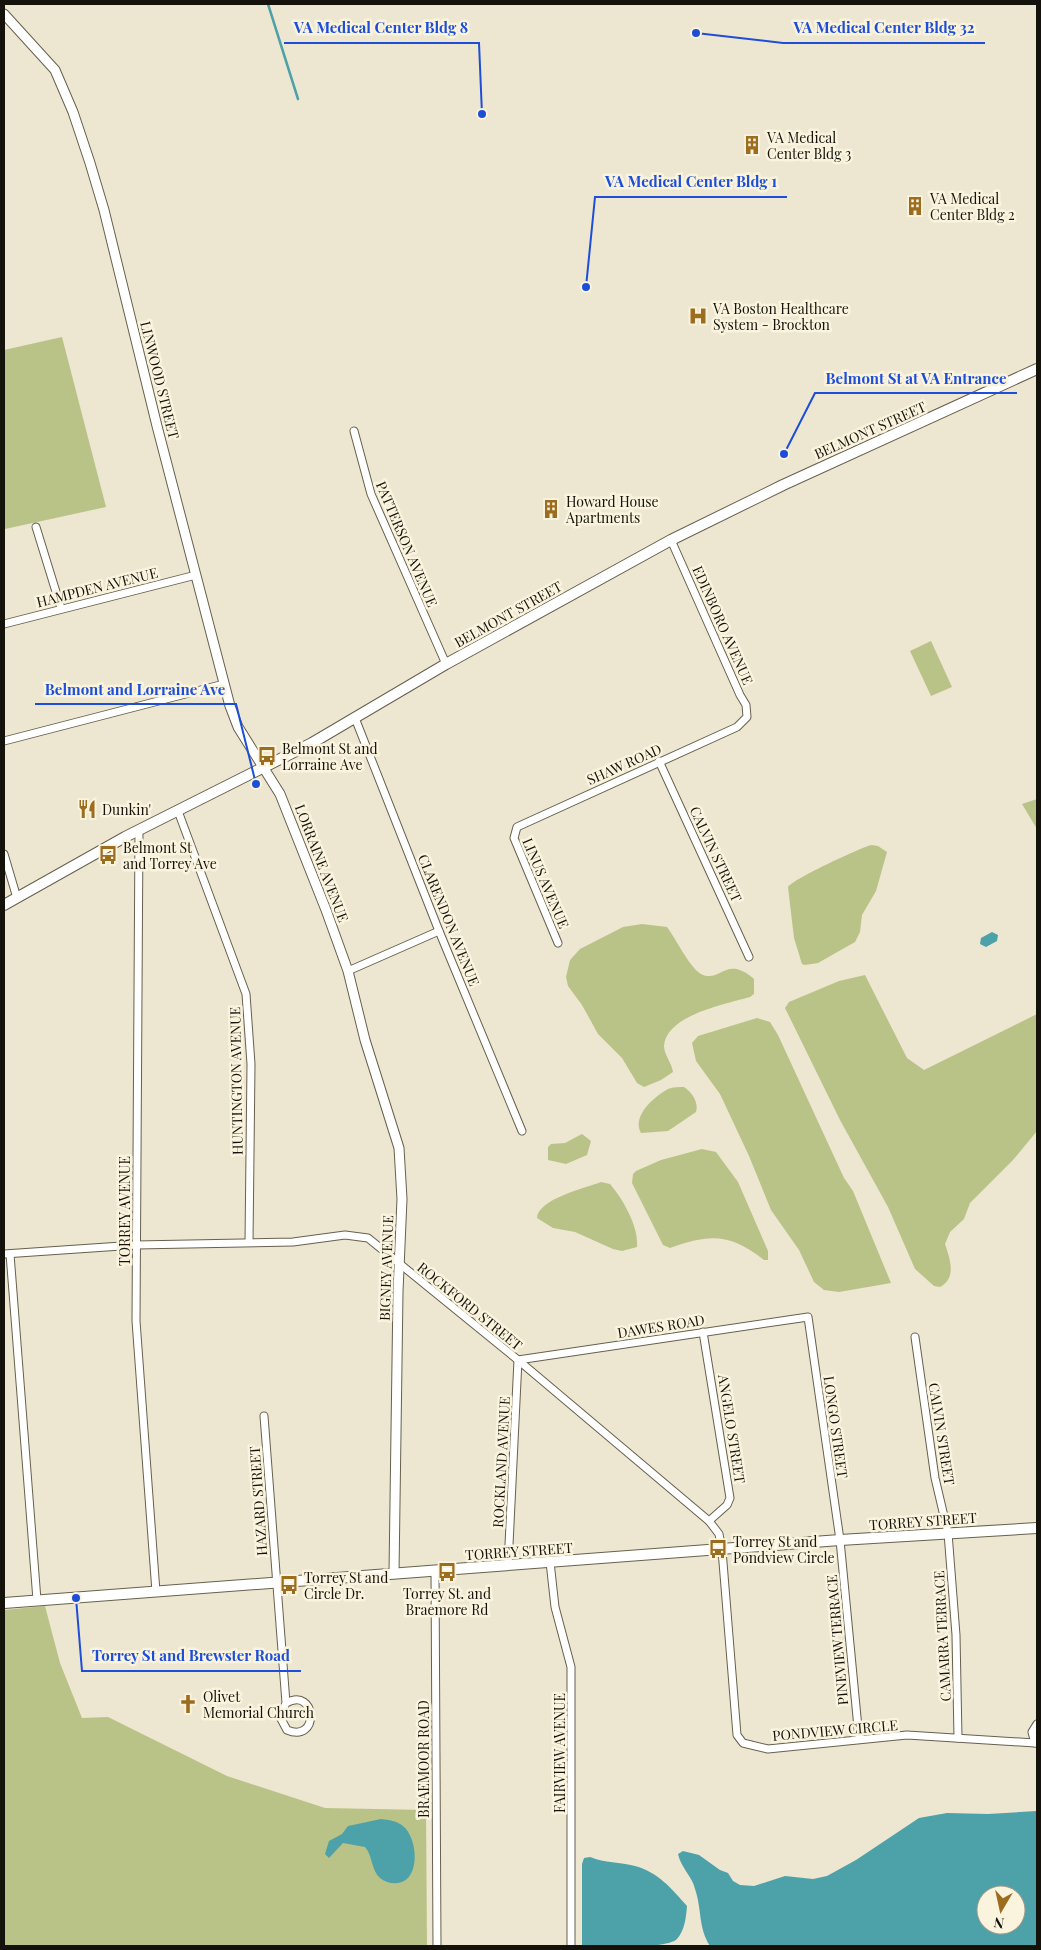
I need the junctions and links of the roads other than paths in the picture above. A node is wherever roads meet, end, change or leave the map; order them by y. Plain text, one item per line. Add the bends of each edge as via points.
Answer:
1 (4, 14) edge
2 (1037, 369) edge
3 (354, 431) dead end
4 (36, 526) dead end
5 (671, 540) junction
6 (196, 575) junction
7 (61, 608) junction
8 (4, 624) edge
9 (446, 664) junction
10 (224, 684) junction
11 (355, 718) junction
12 (746, 720) joint
13 (4, 741) edge
14 (659, 761) junction
15 (262, 769) junction
16 (178, 811) junction
17 (139, 829) junction
18 (514, 832) joint
19 (4, 854) edge
20 (17, 898) junction
21 (4, 905) edge
22 (439, 932) junction
23 (558, 943) dead end
24 (749, 958) dead end
25 (348, 971) junction
26 (522, 1131) dead end
27 (249, 1242) junction
28 (136, 1245) junction
29 (7, 1254) edge
30 (400, 1265) junction
31 (808, 1317) joint
32 (703, 1332) junction
33 (915, 1337) dead end
34 (518, 1360) junction
35 (264, 1416) dead end
36 (709, 1521) junction
37 (1037, 1528) edge
38 (948, 1533) junction
39 (840, 1540) junction
40 (722, 1550) junction
41 (550, 1562) junction
42 (508, 1565) junction
43 (435, 1571) junction
44 (394, 1573) junction
45 (276, 1584) junction
46 (156, 1592) junction
47 (37, 1600) junction
48 (4, 1603) edge
49 (286, 1704) junction
50 (1037, 1724) edge
51 (859, 1738) junction
52 (958, 1738) junction
53 (1036, 1743) edge
54 (437, 1946) edge
55 (571, 1946) edge

1 - 6 street, LINWOOD STREET via 56,70 76,120 104,210
2 - 5 main road, BELMONT STREET via 782,485
3 - 9 street, PATTERSON AVENUE via 371,494
4 - 7 street
5 - 9 main road, BELMONT STREET
5 - 12 street, EDINBORO AVENUE via 746,705
6 - 7 street, HAMPDEN AVENUE
6 - 10 street, LINWOOD STREET
7 - 8 street, HAMPDEN AVENUE
9 - 11 main road, BELMONT STREET
10 - 13 street
10 - 15 street, LINWOOD STREET via 238,727
11 - 15 main road, BELMONT STREET
11 - 22 street, CLARENDON AVENUE
12 - 14 street, SHAW ROAD
14 - 18 street, SHAW ROAD via 525,821
14 - 24 street, CALVIN STREET
15 - 16 main road, BELMONT STREET
15 - 25 street, LORRAINE AVENUE via 280,794
16 - 17 main road, BELMONT STREET
16 - 27 street, HUNTINGTON AVENUE via 246,994 251,1064
17 - 20 main road, BELMONT STREET
17 - 28 street, TORREY AVENUE
18 - 23 street, LINUS AVENUE via 515,843
19 - 20 street
20 - 21 main road, BELMONT STREET
22 - 25 street
22 - 26 street, CLARENDON AVENUE
25 - 30 street, BIGNEY AVENUE via 365,1040 399,1148 402,1199
27 - 28 street, ROCKFORD STREET
27 - 30 street, ROCKFORD STREET via 360,1236 377,1244
28 - 29 street, ROCKFORD STREET
28 - 46 street, TORREY AVENUE via 138,1366
29 - 47 street
30 - 34 street, ROCKFORD STREET
30 - 44 street, BIGNEY AVENUE
31 - 32 street, DAWES ROAD
31 - 39 street, LONGO STREET
32 - 34 street, DAWES ROAD
32 - 36 street, ANGELO STREET via 730,1498 727,1505
33 - 38 street, CALVIN STREET via 935,1478
34 - 36 street, ROCKFORD STREET
34 - 42 street, ROCKLAND AVENUE
35 - 45 street, HAZARD STREET
36 - 40 street, ROCKFORD STREET via 719,1534
37 - 38 main road, TORREY STREET
38 - 39 main road, TORREY STREET
38 - 52 street, CAMARRA TERRACE via 956,1635
39 - 40 main road, TORREY STREET
39 - 51 street, PINEVIEW TERRACE
40 - 41 main road, TORREY STREET
40 - 51 street, PONDVIEW CIRCLE via 736,1729 740,1740 750,1746 768,1748
41 - 42 main road, TORREY STREET
41 - 55 street, FAIRVIEW AVENUE via 555,1607 571,1667
42 - 43 main road, TORREY STREET
43 - 44 main road, TORREY STREET
43 - 54 street, BRAEMOOR ROAD
44 - 45 main road, TORREY STREET
45 - 46 main road, TORREY STREET
45 - 49 street, HAZARD STREET
46 - 47 main road, TORREY STREET
47 - 48 main road, TORREY STREET
49 - 49 street via 296,1700 306,1704 312,1713 310,1724 297,1732 283,1726 280,1712
50 - 53 street, PONDVIEW CIRCLE via 1032,1732
51 - 52 street, PONDVIEW CIRCLE via 907,1735
52 - 53 street, PONDVIEW CIRCLE

